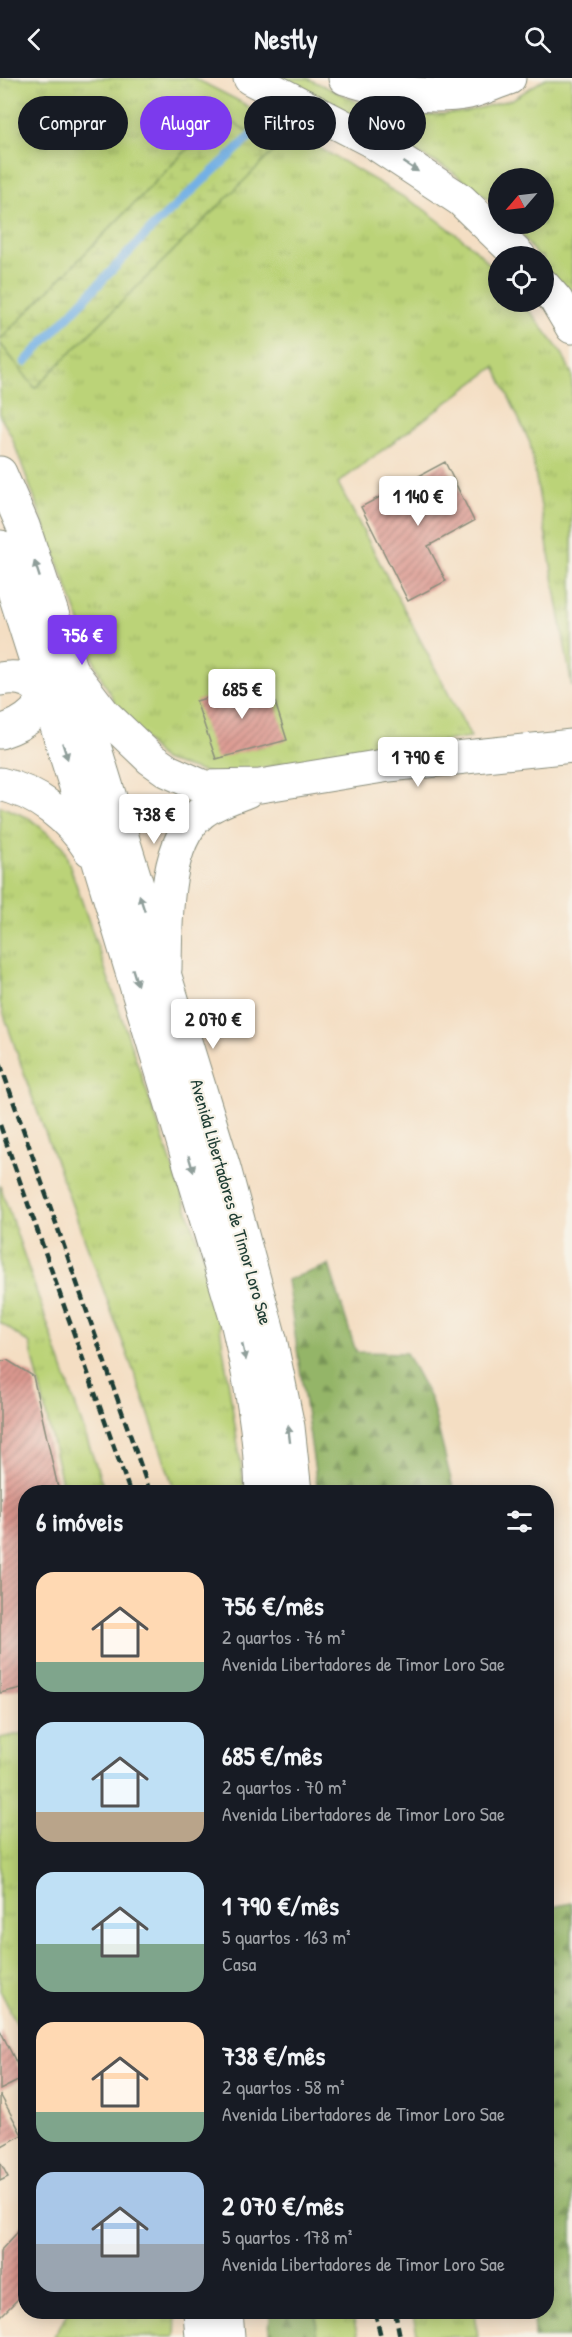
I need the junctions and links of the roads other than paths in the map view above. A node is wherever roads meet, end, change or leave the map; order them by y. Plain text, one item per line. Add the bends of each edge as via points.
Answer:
1 (250, 78) edge
2 (345, 78) edge
3 (509, 78) edge
4 (509, 246) edge
5 (554, 298) edge
6 (572, 327) edge
7 (0, 473) edge
8 (0, 547) edge
9 (55, 625) junction
10 (71, 671) junction
11 (0, 679) edge
12 (47, 695) junction
13 (0, 732) edge
14 (572, 746) edge
15 (95, 753) junction
16 (0, 784) edge
17 (260, 786) junction
18 (103, 873) junction
19 (165, 980) junction
20 (262, 1485) edge
21 (294, 1485) edge
22 (192, 2319) edge
23 (201, 2319) edge
24 (227, 2319) edge
25 (245, 2319) edge
26 (191, 2337) edge
27 (202, 2337) edge
28 (228, 2337) edge
29 (246, 2337) edge

1 -> 4 main road via 370,140 461,200
2 - 3 main road via 417,96 469,92
5 - 6 main road
9 -> 7 main road, Avenida Libertadores de Timor Loro Sae via 23,526
8 - 12 main road, Avenida Libertadores de Timor Loro Sae
9 - 10 main road, Avenida Libertadores de Timor Loro Sae
9 - 12 main road via 56,677
10 - 15 main road, Avenida Libertadores de Timor Loro Sae
10 - 17 main road via 104,714 168,771 204,787
11 - 12 main road via 15,676 31,682
12 - 13 main road via 39,710
12 - 15 main road via 64,709
12 -> 18 main road, Avenida Libertadores de Timor Loro Sae
14 - 17 main road via 389,765
19 -> 15 main road, Avenida Libertadores de Timor Loro Sae
16 - 18 main road via 15,787 59,813 76,829
17 - 19 main road via 201,813 182,838 171,878
18 -> 20 main road, Avenida Libertadores de Timor Loro Sae via 237,1321 260,1442
21 -> 19 main road, Avenida Libertadores de Timor Loro Sae via 288,1427 270,1339 224,1168
22 - 26 main road
23 - 27 main road
24 - 28 main road
25 - 29 main road

